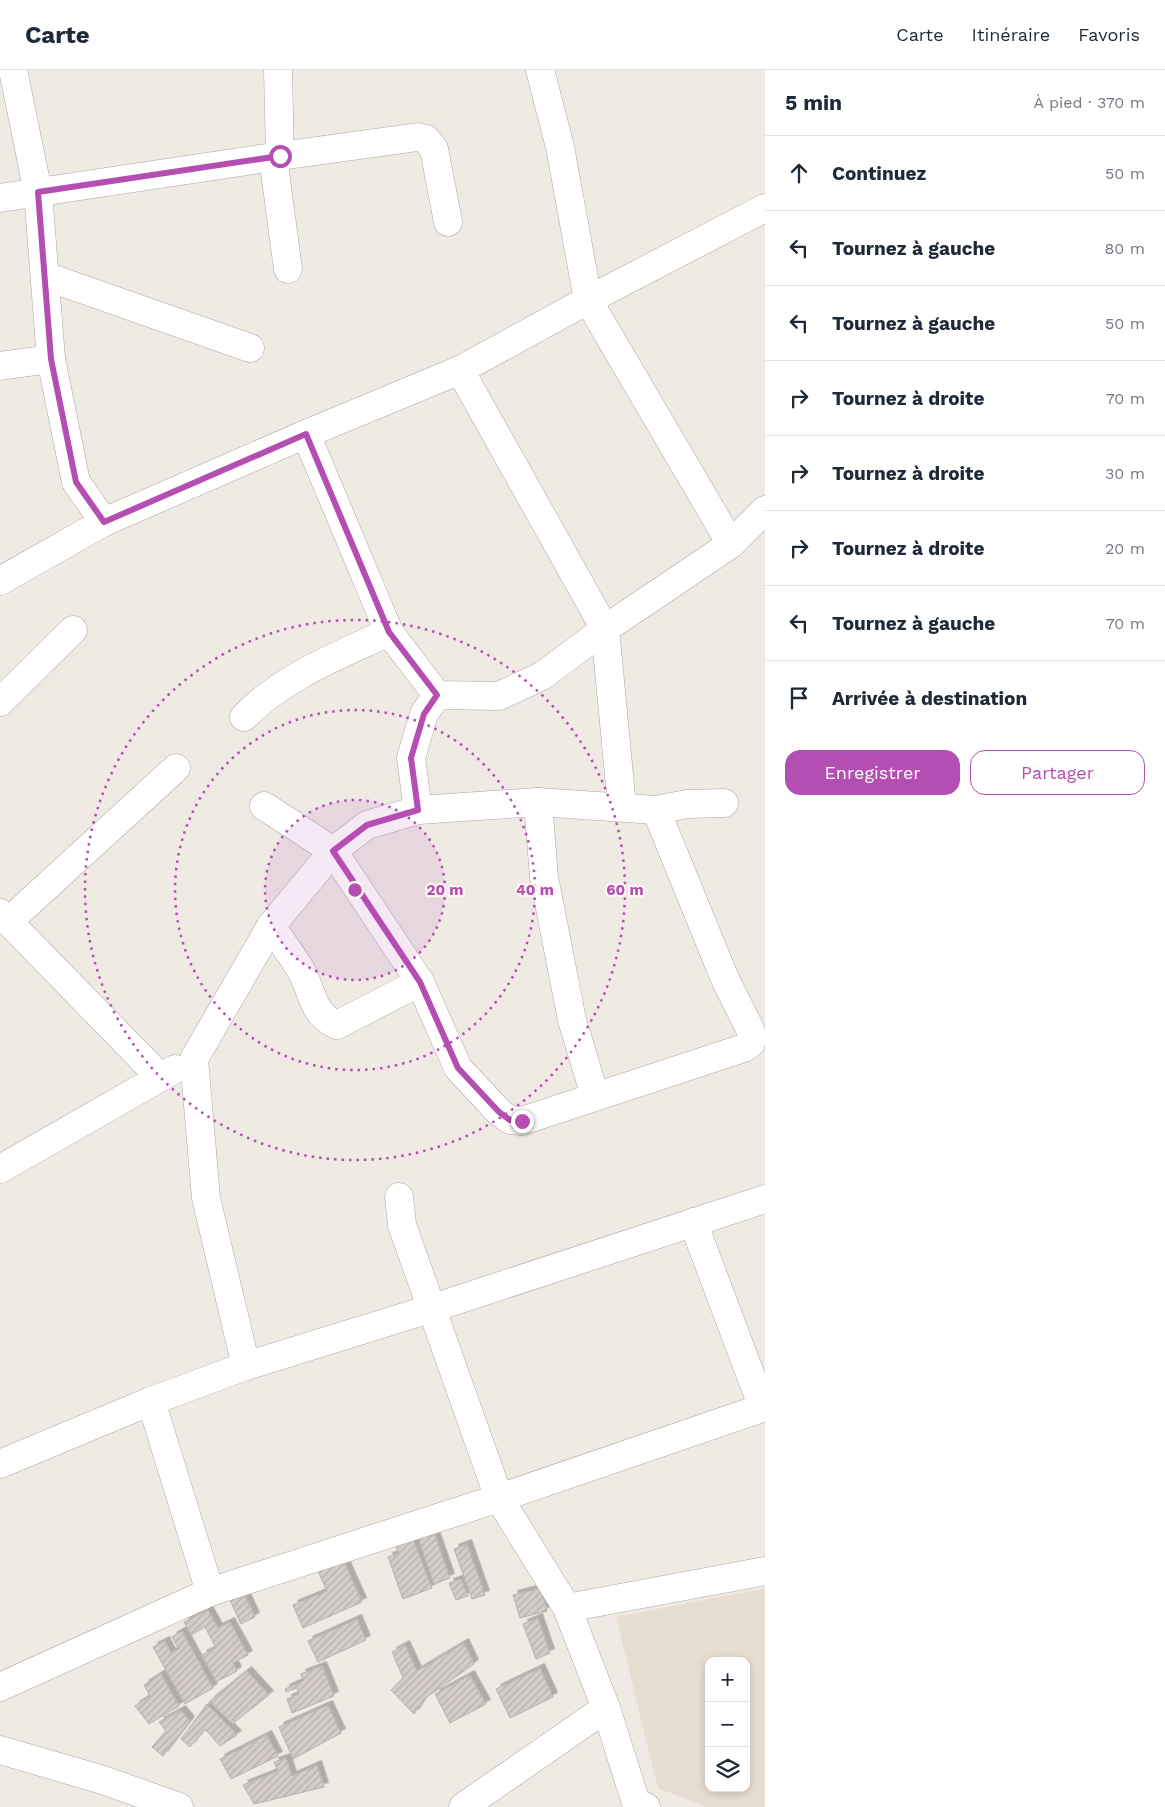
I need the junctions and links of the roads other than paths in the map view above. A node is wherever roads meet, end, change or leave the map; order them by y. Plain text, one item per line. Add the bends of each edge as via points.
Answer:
1 (13, 70) edge
2 (278, 70) edge
3 (540, 70) edge
4 (276, 156) junction
5 (38, 192) junction
6 (0, 198) edge
7 (765, 208) edge
8 (448, 222) dead end
9 (288, 269) dead end
10 (45, 276) junction
11 (588, 300) junction
12 (250, 348) dead end
13 (51, 359) junction
14 (0, 366) edge
15 (460, 370) junction
16 (306, 434) junction
17 (765, 510) edge
18 (104, 522) junction
19 (731, 544) junction
20 (0, 581) edge
21 (605, 629) junction
22 (73, 630) dead end
23 (389, 632) junction
24 (437, 695) junction
25 (0, 702) edge
26 (244, 717) dead end
27 (176, 768) dead end
28 (538, 802) junction
29 (724, 803) dead end
30 (264, 806) dead end
31 (622, 806) junction
32 (418, 810) junction
33 (656, 810) junction
34 (333, 851) junction
35 (4, 917) edge
36 (271, 926) junction
37 (420, 982) junction
38 (194, 1059) junction
39 (160, 1077) junction
40 (595, 1096) junction
41 (0, 1168) edge
42 (399, 1198) dead end
43 (765, 1200) edge
44 (693, 1222) junction
45 (433, 1308) junction
46 (246, 1366) junction
47 (151, 1401) junction
48 (764, 1407) edge
49 (0, 1464) edge
50 (499, 1498) junction
51 (765, 1571) edge
52 (210, 1592) junction
53 (566, 1608) junction
54 (0, 1687) edge
55 (606, 1708) junction
56 (0, 1750) edge
57 (103, 1780) junction
58 (110, 1807) edge
59 (179, 1807) edge
60 (463, 1807) edge
61 (646, 1807) edge

1 - 5 street
2 - 4 street
3 - 11 street via 560,147
4 - 5 street
4 - 8 street via 426,139 434,149
4 - 9 street
5 - 6 street
5 - 10 street
7 - 11 street
10 - 12 street
10 - 13 street
11 - 15 street
11 - 19 street
13 - 14 street
13 - 18 street via 76,482
15 - 16 street
15 - 21 street
16 - 18 street
16 - 23 street
17 - 19 street
18 - 20 street
19 - 21 street
21 - 24 street via 542,676 499,696
21 - 31 street
22 - 25 street
23 - 24 street
23 - 26 street via 295,677 259,702
24 - 32 street via 424,714 411,758
27 - 35 street
28 - 31 street
28 - 32 street
28 - 40 street via 544,877 572,1020
29 - 33 street via 687,804
30 - 34 street
31 - 33 street
32 - 34 street via 367,825
33 - 40 street via 725,979 751,1031 751,1043
34 - 36 street
34 - 37 street
35 - 39 street
36 - 37 street via 302,972 317,1010 326,1020 337,1025
36 - 38 street
37 - 40 street via 458,1068 510,1120 522,1121
38 - 39 street
38 - 46 street via 206,1198
39 - 41 street
42 - 45 street via 402,1225
43 - 44 street
44 - 45 street
44 - 48 street
45 - 46 street
45 - 50 street
46 - 47 street
47 - 49 street
47 - 52 street
48 - 50 street
50 - 52 street
50 - 53 street
51 - 53 street
52 - 54 street
53 - 55 street
55 - 60 street
55 - 61 street via 636,1803
56 - 57 street
57 - 58 street
57 - 59 street

